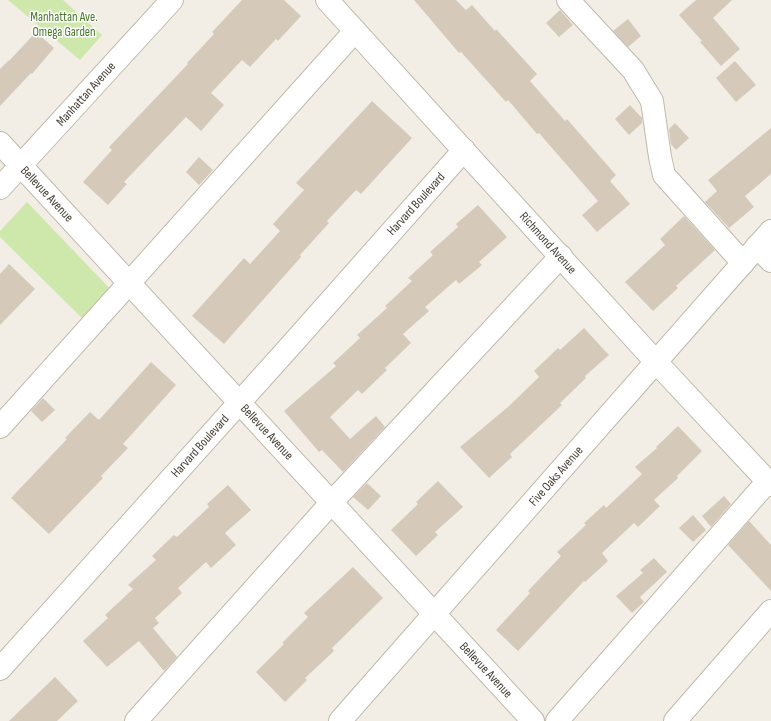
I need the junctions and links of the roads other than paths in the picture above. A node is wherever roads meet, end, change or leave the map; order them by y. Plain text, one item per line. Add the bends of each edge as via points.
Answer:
1 (172, 0) edge
2 (327, 0) edge
3 (568, 0) edge
4 (355, 31) junction
5 (0, 143) edge
6 (464, 150) junction
7 (20, 165) junction
8 (0, 188) edge
9 (766, 246) edge
10 (561, 256) junction
11 (743, 263) junction
12 (129, 282) junction
13 (656, 362) junction
14 (239, 403) junction
15 (0, 427) edge
16 (769, 483) edge
17 (332, 502) junction
18 (771, 611) edge
19 (435, 614) junction
20 (0, 669) edge
21 (136, 721) edge
22 (340, 721) edge
23 (533, 721) edge
24 (557, 721) edge
25 (675, 721) edge

1 - 7 street, Manhattan Avenue
2 - 4 street, Richmond Avenue
3 - 11 street via 633,70 652,100 664,175
4 - 6 street, Richmond Avenue
4 - 12 street
5 - 7 street, Bellevue Avenue
6 - 10 street, Richmond Avenue
6 - 14 street, Harvard Boulevard
7 - 8 street, Manhattan Avenue
7 - 12 street, Bellevue Avenue
9 - 11 street, Five Oaks Avenue
10 - 13 street, Richmond Avenue
10 - 17 street
11 - 13 street, Five Oaks Avenue
12 - 14 street, Bellevue Avenue
12 - 15 street
13 - 16 street, Richmond Avenue
13 - 19 street, Five Oaks Avenue
14 - 17 street, Bellevue Avenue
14 - 20 street, Harvard Boulevard
16 - 24 street
17 - 19 street, Bellevue Avenue
17 - 21 street
18 - 25 street
19 - 22 street, Five Oaks Avenue
19 - 23 street, Bellevue Avenue

